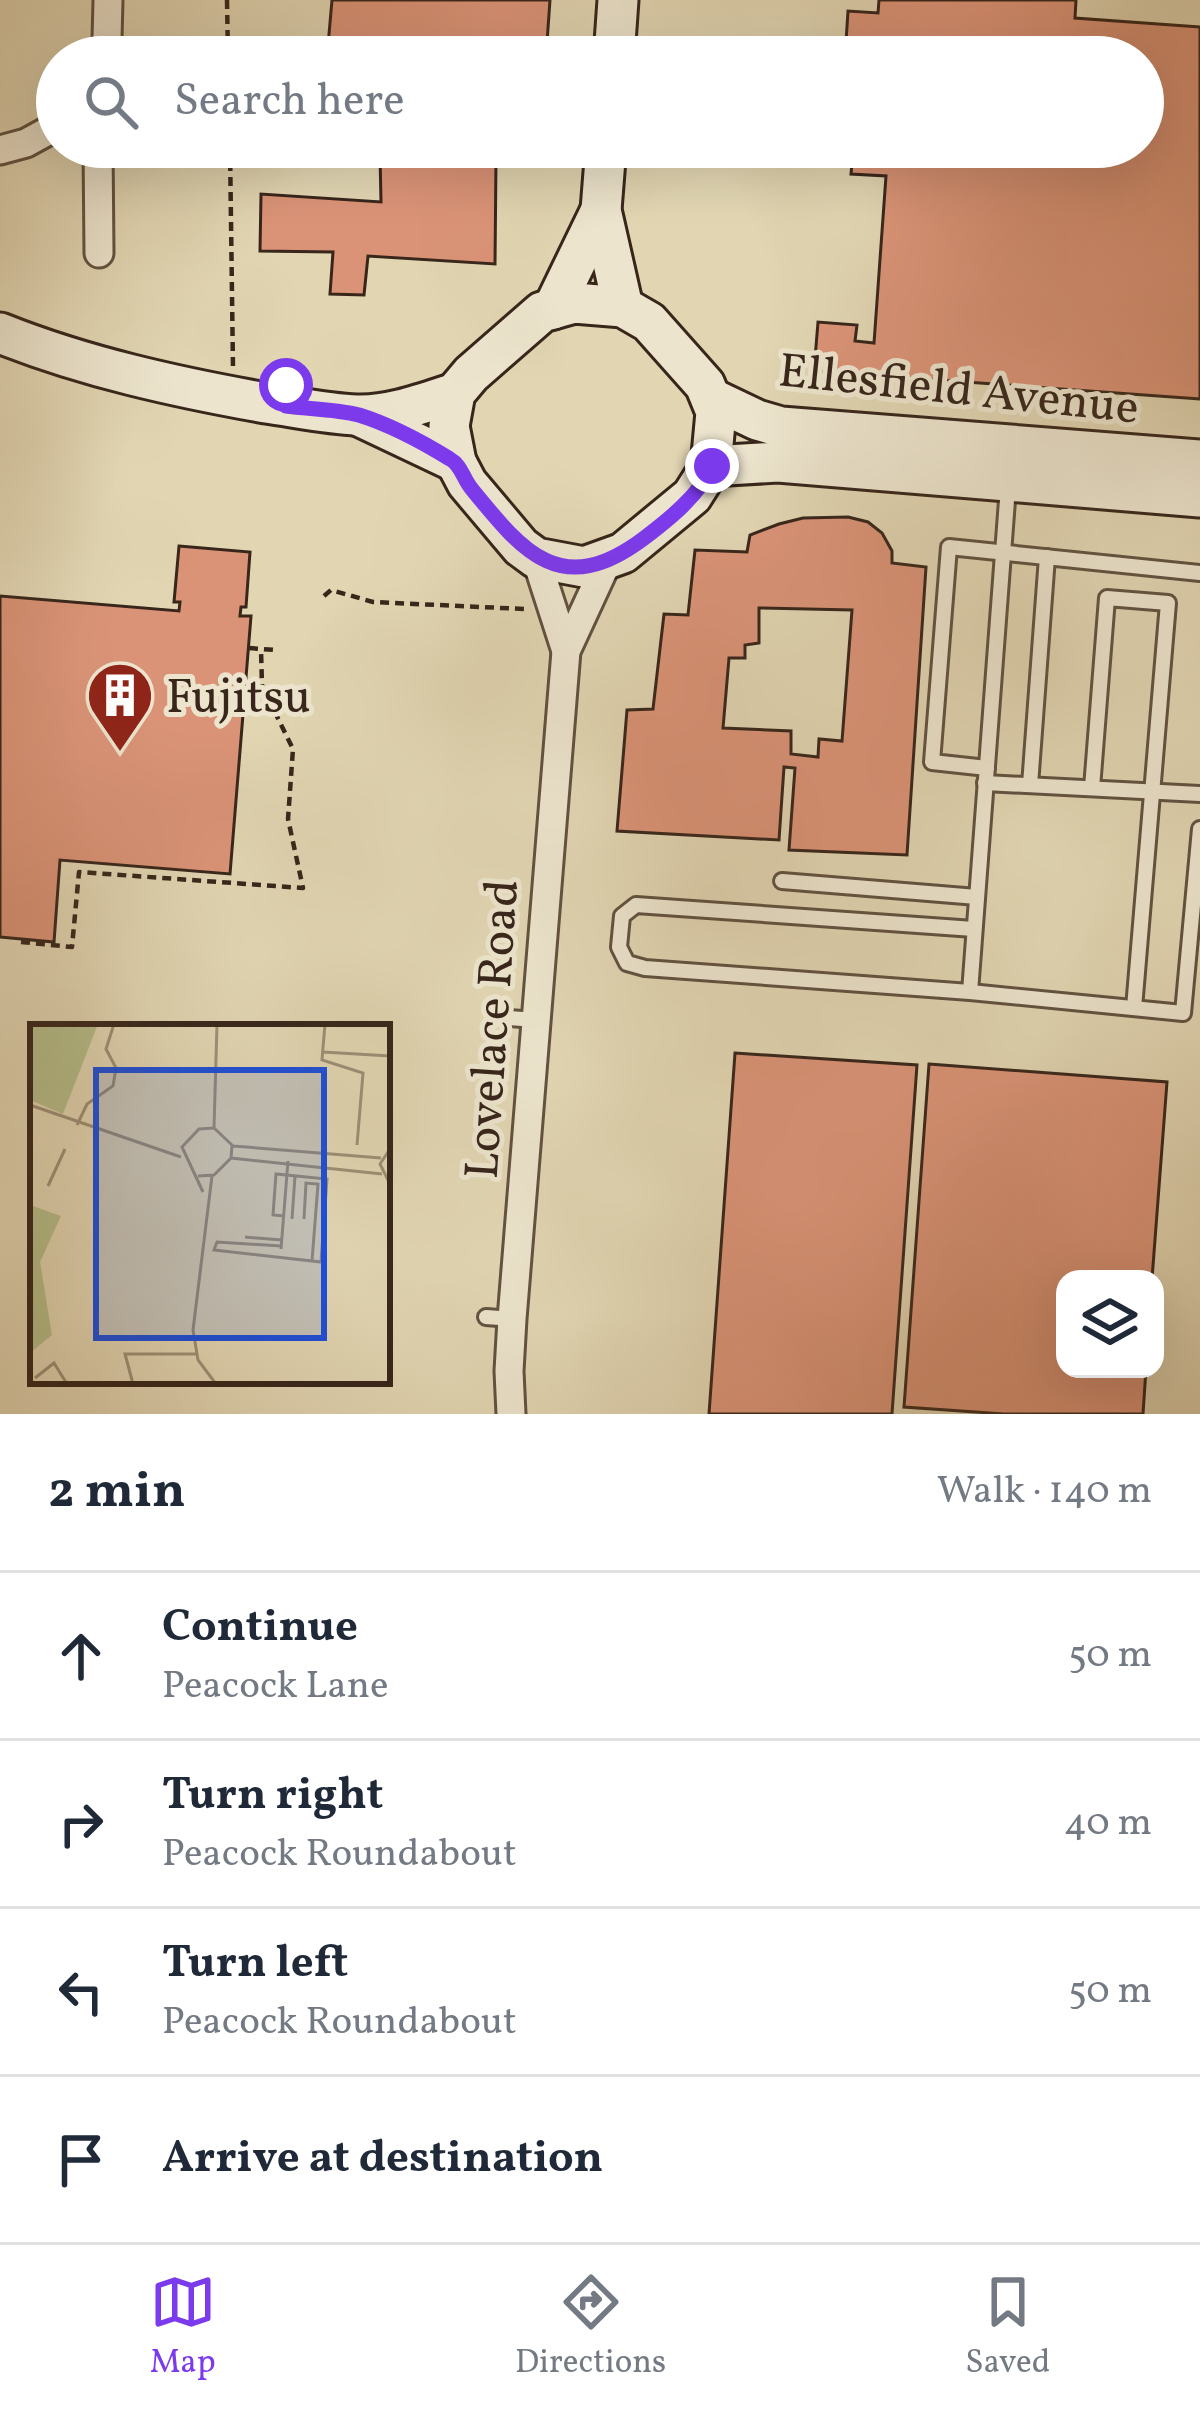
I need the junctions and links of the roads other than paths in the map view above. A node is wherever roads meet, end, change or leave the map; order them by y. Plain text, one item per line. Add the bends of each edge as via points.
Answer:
1 (108, 0) edge
2 (618, 0) edge
3 (107, 36) edge
4 (615, 36) edge
5 (36, 137) edge
6 (0, 150) edge
7 (98, 168) edge
8 (605, 168) edge
9 (602, 210) junction
10 (99, 254) dead end
11 (623, 307) junction
12 (553, 309) junction
13 (0, 333) edge
14 (455, 393) junction
15 (713, 399) junction
16 (359, 416) junction
17 (1200, 460) edge
18 (456, 462) junction
19 (712, 466) junction
20 (1008, 482) junction
21 (1200, 497) edge
22 (1003, 553) junction
23 (1047, 557) junction
24 (536, 558) junction
25 (608, 560) junction
26 (1200, 573) edge
27 (566, 651) junction
28 (986, 775) junction
29 (1030, 785) junction
30 (1092, 788) junction
31 (1152, 791) junction
32 (1200, 794) edge
33 (1200, 829) edge
34 (782, 881) dead end
35 (977, 897) junction
36 (974, 929) junction
37 (970, 992) junction
38 (1134, 1008) junction
39 (511, 1414) edge

1 - 3 street
2 - 4 street
5 - 6 street
7 - 10 street
8 - 9 street
9 - 11 street
9 - 12 street
11 - 12 street
11 - 15 street via 649,322
12 - 14 street via 522,327
13 - 16 street via 212,394 286,396
14 - 16 street
14 - 18 street via 449,427
15 - 17 street, Ellesfield Avenue via 781,427
15 - 19 street
16 - 18 street
18 - 24 street
19 - 20 street, Ellesfield Avenue via 778,462
19 - 25 street via 692,496
20 - 21 street, Ellesfield Avenue
20 - 22 lane
22 - 23 lane
22 - 28 lane
22 - 28 lane via 949,547 932,763
23 - 26 lane
23 - 29 lane
24 - 25 street via 584,567
24 - 27 street, Lovelace Road
25 - 27 street, Lovelace Road
27 - 39 street, Lovelace Road via 522,1019 499,1318
28 - 29 lane
28 - 35 lane
29 - 30 lane
30 - 31 lane
30 - 31 lane via 1107,598 1168,603
31 - 32 lane
31 - 38 lane
33 - 38 lane via 1183,1012
34 - 35 lane
35 - 36 lane
36 - 37 lane
36 - 37 lane via 636,905 620,924 622,955 645,968
37 - 38 lane

